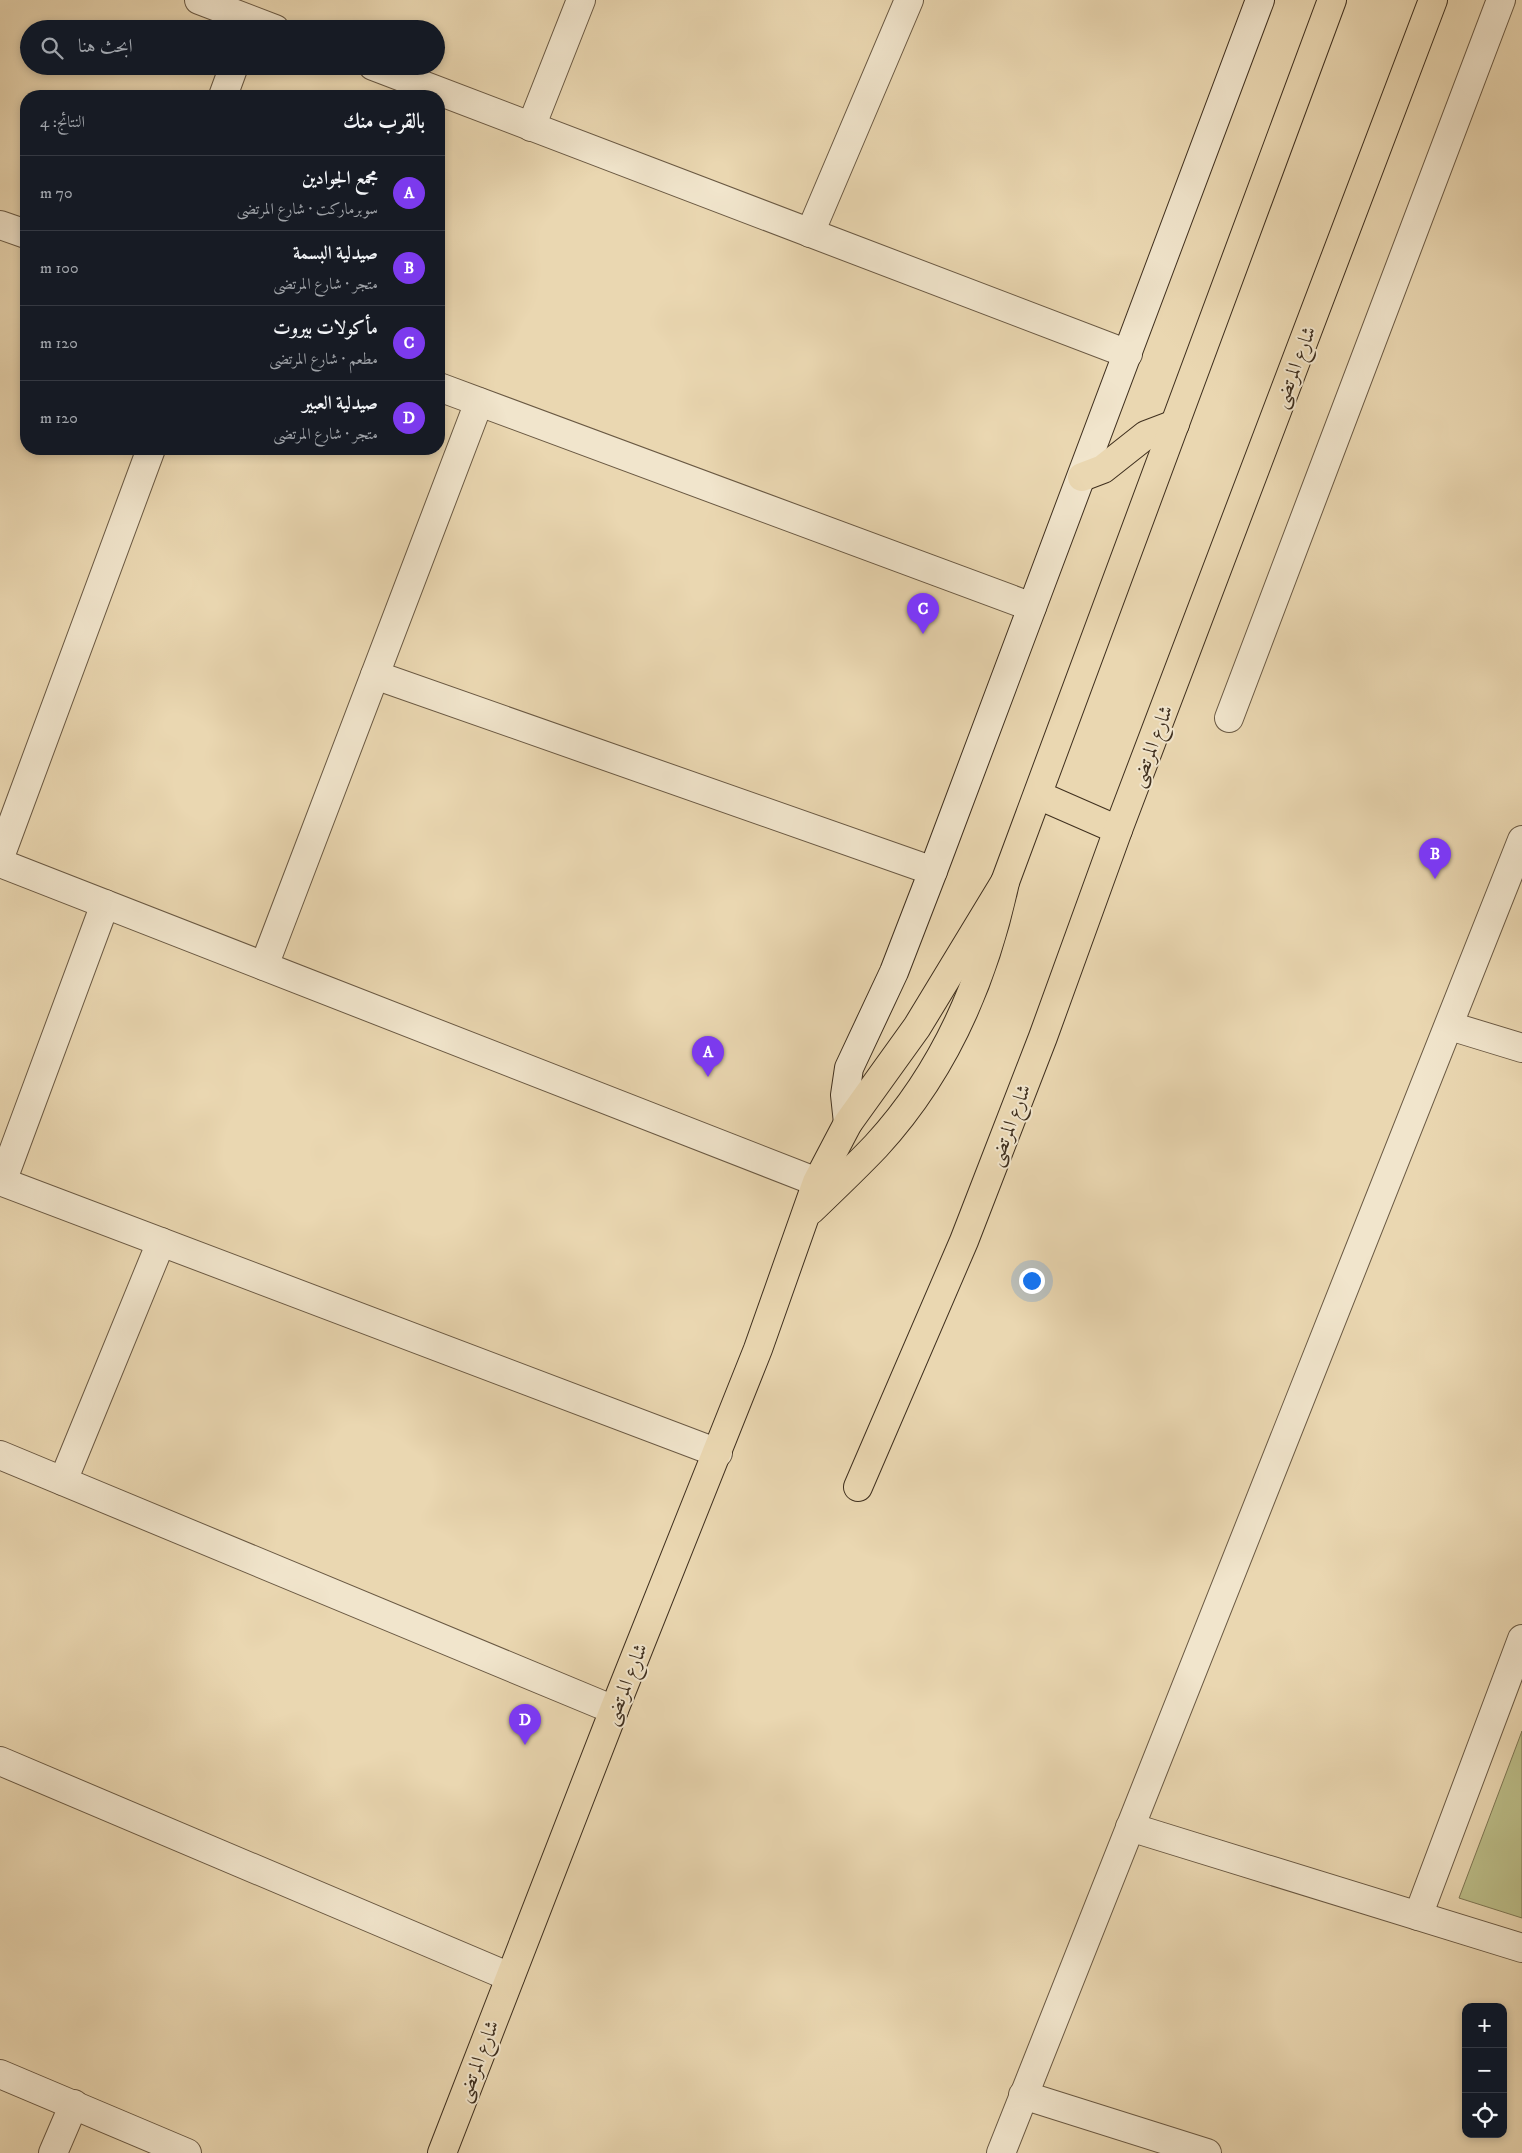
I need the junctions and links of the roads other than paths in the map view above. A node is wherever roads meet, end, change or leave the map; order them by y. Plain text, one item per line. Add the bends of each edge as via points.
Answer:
1 (199, 0) edge
2 (581, 0) edge
3 (909, 0) edge
4 (1260, 0) edge
5 (1332, 0) edge
6 (1433, 0) edge
7 (1501, 0) edge
8 (244, 20) edge
9 (231, 75) edge
10 (394, 75) edge
11 (225, 90) edge
12 (429, 90) edge
13 (445, 96) edge
14 (531, 126) junction
15 (0, 225) edge
16 (20, 232) edge
17 (810, 233) junction
18 (1128, 354) junction
19 (445, 389) edge
20 (479, 402) junction
21 (1175, 424) junction
22 (149, 455) edge
23 (1082, 477) junction
24 (1032, 607) junction
25 (375, 675) junction
26 (1229, 718) dead end
27 (1038, 795) junction
28 (1118, 830) junction
29 (1522, 840) edge
30 (0, 857) edge
31 (0, 863) edge
32 (933, 871) junction
33 (1005, 882) junction
34 (105, 904) junction
35 (264, 966) junction
36 (951, 971) junction
37 (975, 986) junction
38 (1450, 1026) junction
39 (1522, 1048) edge
40 (848, 1123) junction
41 (1, 1181) edge
42 (817, 1182) junction
43 (806, 1214) junction
44 (161, 1242) junction
45 (718, 1453) junction
46 (0, 1455) edge
47 (63, 1481) junction
48 (858, 1488) dead end
49 (1522, 1639) edge
50 (614, 1710) junction
51 (0, 1761) edge
52 (1130, 1827) junction
53 (1418, 1916) junction
54 (1522, 1948) edge
55 (510, 1977) junction
56 (0, 2074) edge
57 (1023, 2095) junction
58 (74, 2104) junction
59 (53, 2153) edge
60 (187, 2153) edge
61 (442, 2153) edge
62 (1001, 2153) edge
63 (1207, 2153) edge

1 - 8 street
2 - 14 street
3 - 17 street
4 - 18 street
5 - 21 main road, شارع المرتضى
6 - 28 main road, شارع المرتضى
7 - 26 street
9 - 11 street
10 - 12 street
13 - 14 street
14 - 17 street
15 - 16 street
17 - 18 street
18 - 23 street
19 - 20 street
20 - 24 street
20 - 25 street
21 - 23 main road via 1146,435 1103,469
21 - 27 main road, شارع المرتضى
22 - 30 street
23 - 24 street
24 - 32 street
25 - 32 street
25 - 35 street
27 - 28 main road
27 - 33 main road, شارع المرتضى
28 - 48 main road, شارع المرتضى via 964,1241
29 - 38 street
31 - 34 street
32 - 40 street via 894,972 849,1068 845,1095
33 - 36 main road, شارع المرتضى
33 - 37 main road, شارع المرتضى
34 - 35 street
34 - 41 street
35 - 42 street
36 - 37 main road
36 - 40 main road, شارع المرتضى via 917,1027
37 - 43 main road, شارع المرتضى via 928,1079 876,1145
38 - 39 street
38 - 52 street
40 - 42 main road, شارع المرتضى
41 - 44 street
42 - 43 main road, شارع المرتضى
43 - 45 main road, شارع المرتضى via 777,1300
44 - 45 street
44 - 47 street
45 - 50 main road, شارع المرتضى
46 - 47 street
47 - 50 street
49 - 53 street
50 - 55 main road, شارع المرتضى
51 - 55 street
52 - 53 street
52 - 57 street
53 - 54 street
55 - 61 main road, شارع المرتضى
56 - 58 street
57 - 62 street
57 - 63 street
58 - 59 street
58 - 60 street

